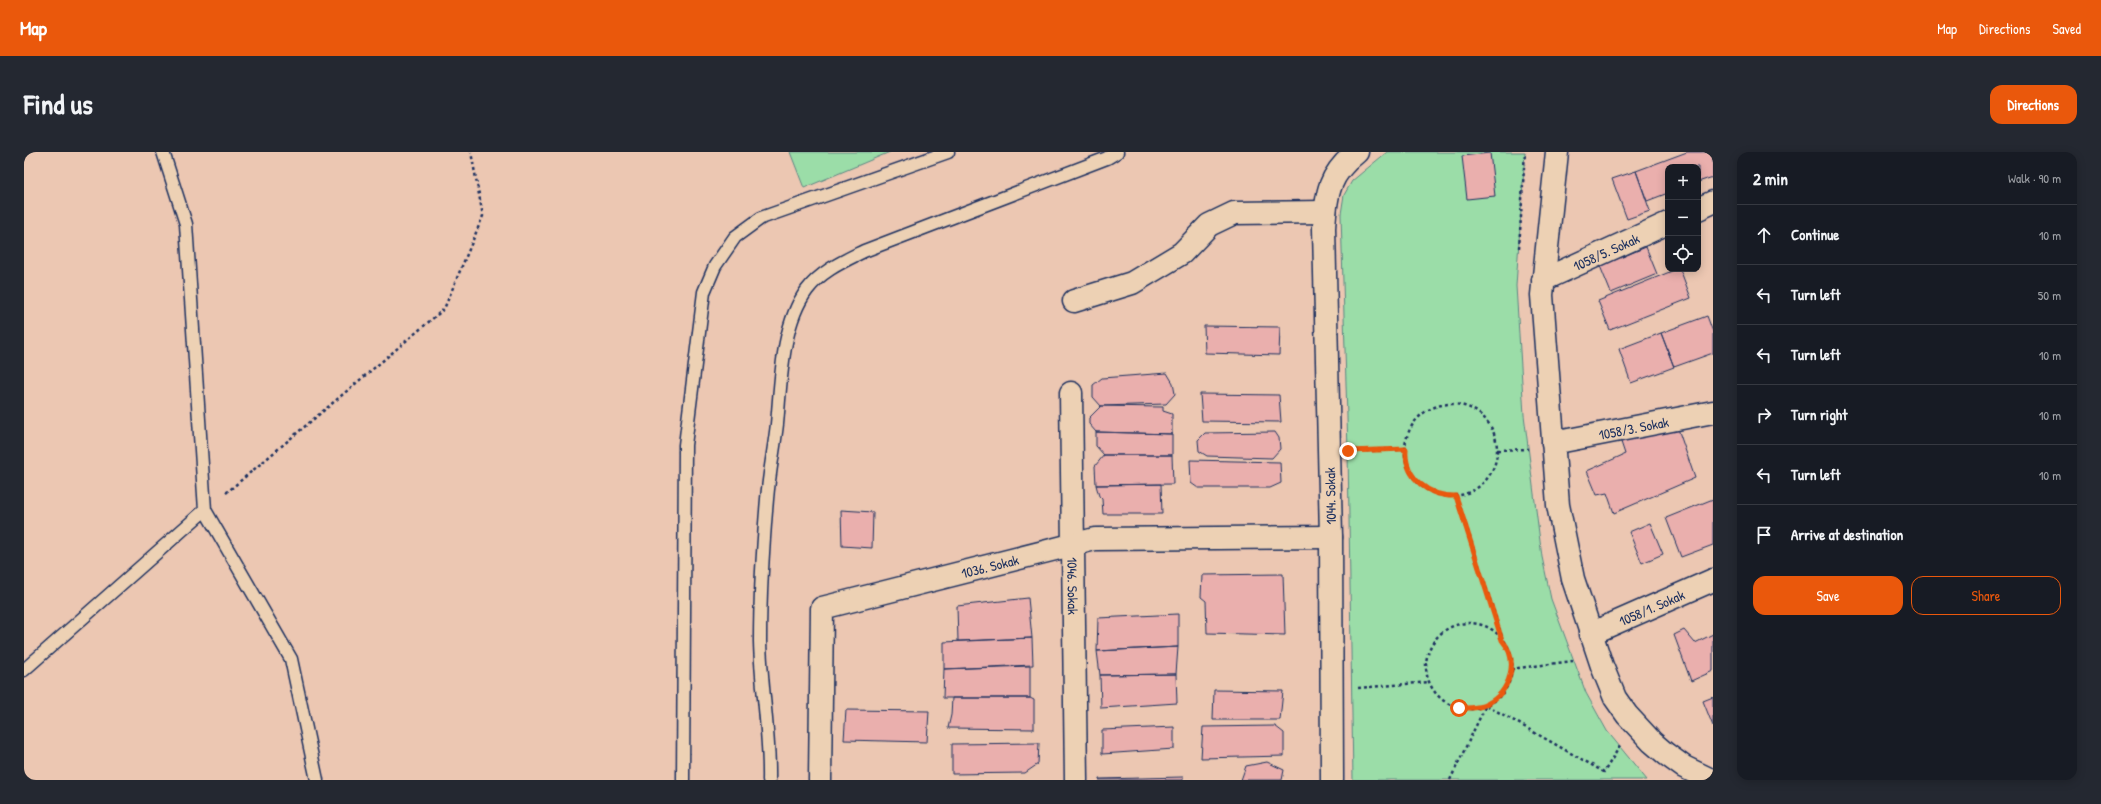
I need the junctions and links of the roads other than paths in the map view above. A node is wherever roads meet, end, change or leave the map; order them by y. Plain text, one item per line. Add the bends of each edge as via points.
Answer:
1 (163, 152) edge
2 (948, 152) edge
3 (1117, 152) edge
4 (1357, 152) edge
5 (1557, 152) edge
6 (1713, 202) edge
7 (1701, 208) edge
8 (1325, 212) junction
9 (1665, 224) edge
10 (1543, 280) junction
11 (1074, 301) dead end
12 (1071, 392) dead end
13 (1713, 412) edge
14 (1553, 443) junction
15 (205, 510) junction
16 (1331, 537) junction
17 (1072, 544) junction
18 (1713, 580) edge
19 (1590, 634) junction
20 (24, 670) edge
21 (317, 780) edge
22 (683, 780) edge
23 (769, 780) edge
24 (820, 780) edge
25 (1076, 780) edge
26 (1332, 780) edge
27 (1711, 780) edge

1 - 15 lane via 186,224
2 - 22 lane via 761,218 735,237 715,266 704,292 685,446
3 - 23 lane via 864,251 824,274 807,290 798,306 784,354 763,549 760,642 770,750
4 - 8 street, 1044. Sokak via 1334,175 1326,198
5 - 10 street
6 - 7 street
8 - 11 street via 1234,213 1209,225 1182,252 1132,282
8 - 16 street, 1044. Sokak
9 - 10 street, 1058/5. Sokak
10 - 14 street
12 - 17 street, 1046. Sokak
13 - 14 street, 1058/3. Sokak
14 - 19 street via 1558,505 1565,544
15 - 20 lane
15 - 21 lane via 291,659
16 - 17 street, 1036. Sokak via 1094,539
16 - 26 street, 1044. Sokak
17 - 24 street, 1036. Sokak via 822,608
17 - 25 street, 1046. Sokak
18 - 19 street, 1058/1. Sokak
19 - 27 street via 1613,692 1627,715 1666,754 1684,767

